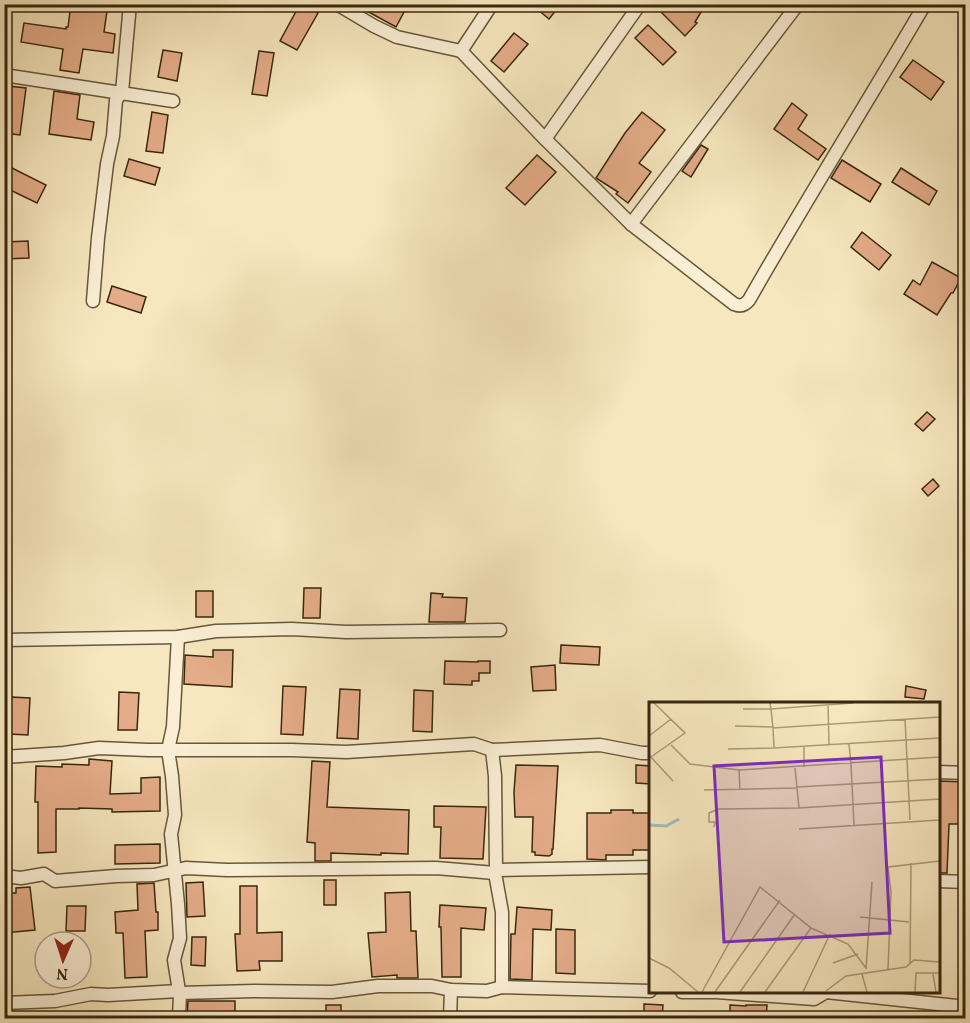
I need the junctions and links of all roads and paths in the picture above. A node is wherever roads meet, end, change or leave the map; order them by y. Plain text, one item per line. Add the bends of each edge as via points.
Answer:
1 (130, 4) edge
2 (337, 4) edge
3 (492, 4) edge
4 (640, 4) edge
5 (798, 4) edge
6 (925, 4) edge
7 (351, 8) edge
8 (4, 47) edge
9 (461, 51) junction
10 (5, 76) edge
11 (122, 92) junction
12 (172, 101) dead end
13 (545, 139) junction
14 (631, 224) junction
15 (93, 301) dead end
16 (500, 630) dead end
17 (178, 637) junction
18 (4, 640) edge
19 (168, 750) junction
20 (492, 750) junction
21 (649, 753) edge
22 (4, 757) edge
23 (940, 772) edge
24 (966, 773) edge
25 (649, 867) edge
26 (174, 870) junction
27 (496, 871) junction
28 (4, 876) edge
29 (940, 881) edge
30 (966, 882) edge
31 (502, 987) junction
32 (451, 990) junction
33 (649, 991) edge
34 (179, 992) junction
35 (730, 993) edge
36 (825, 993) edge
37 (836, 993) edge
38 (4, 1003) edge
39 (966, 1007) edge
40 (179, 1018) edge
41 (450, 1018) edge

1 - 11 street
2 - 7 street
3 - 9 street
4 - 13 street
5 - 14 street
6 - 14 street via 746,303 734,304
7 - 9 street via 374,27 397,37
8 - 10 street
9 - 13 street
10 - 11 street
11 - 12 street
11 - 15 street via 116,100 107,164
13 - 14 street
16 - 17 street via 292,629
17 - 18 street
17 - 19 street
19 - 20 street via 346,752 474,744
19 - 22 street via 99,748
19 - 26 street via 175,815 171,834
20 - 21 street via 600,745
20 - 27 street
23 - 24 street
25 - 27 street
26 - 27 street
26 - 28 street via 154,875 55,881 44,874
26 - 34 street via 180,938 174,960
27 - 31 street via 502,912
29 - 30 street
31 - 32 street via 487,991
31 - 33 street
32 - 34 street via 378,986 332,992
32 - 41 street
34 - 38 street via 91,994 55,1001
34 - 40 street
35 - 36 street via 814,999
37 - 39 street

